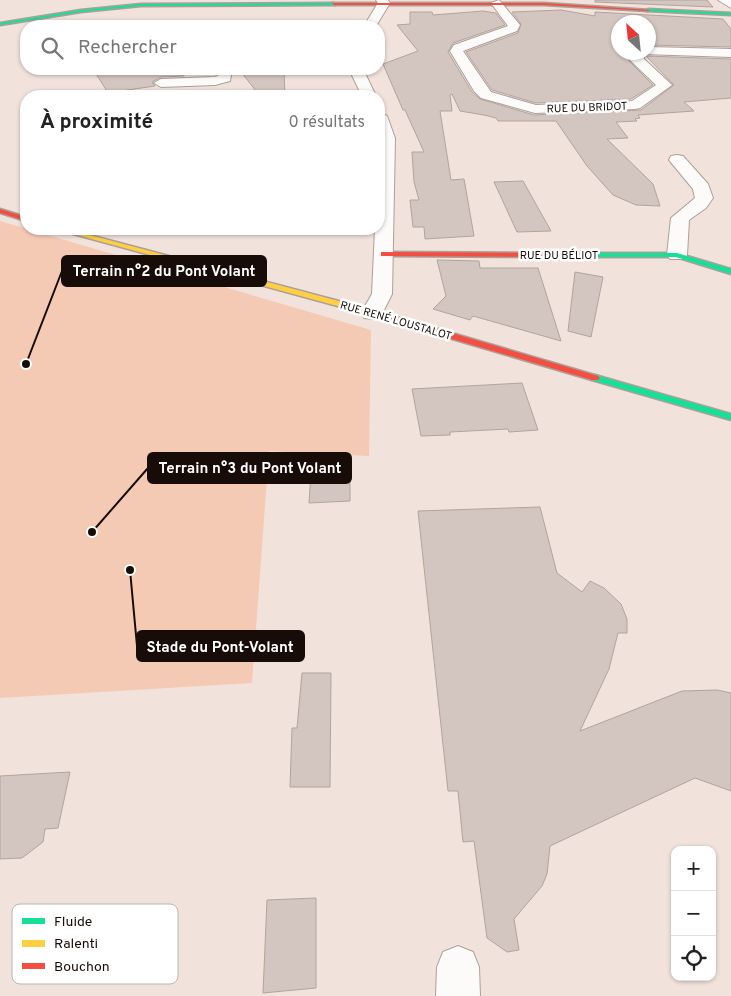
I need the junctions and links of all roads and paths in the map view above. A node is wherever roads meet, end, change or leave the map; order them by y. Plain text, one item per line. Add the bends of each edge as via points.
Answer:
1 (724, 0) edge
2 (383, 2) edge
3 (542, 2) edge
4 (497, 3) junction
5 (731, 5) edge
6 (731, 14) edge
7 (373, 20) edge
8 (0, 24) edge
9 (656, 51) edge
10 (731, 53) edge
11 (638, 60) edge
12 (225, 75) edge
13 (359, 75) edge
14 (161, 83) dead end
15 (366, 90) edge
16 (385, 132) edge
17 (677, 160) dead end
18 (0, 211) edge
19 (385, 215) edge
20 (20, 217) edge
21 (80, 235) edge
22 (384, 235) edge
23 (384, 254) junction
24 (677, 255) junction
25 (731, 272) edge
26 (372, 312) junction
27 (731, 417) edge

1 - 5 street
2 - 4 street
2 - 7 street
2 - 8 street via 113,6 64,11
3 - 4 street
3 - 6 street
4 - 11 street, RUE DU BRIDOT via 513,28 456,51 486,95 536,109 635,105 665,85
9 - 10 street
12 - 14 street via 225,78 214,81
13 - 15 street
16 - 19 street
17 - 24 street via 702,188 704,198 680,218
18 - 20 street
21 - 26 street, RUE RENÉ LOUSTALOT
22 - 23 street
23 - 24 street, RUE DU BÉLIOT
23 - 26 street via 382,294
24 - 25 street, RUE DU BÉLIOT
26 - 27 street, RUE RENÉ LOUSTALOT

